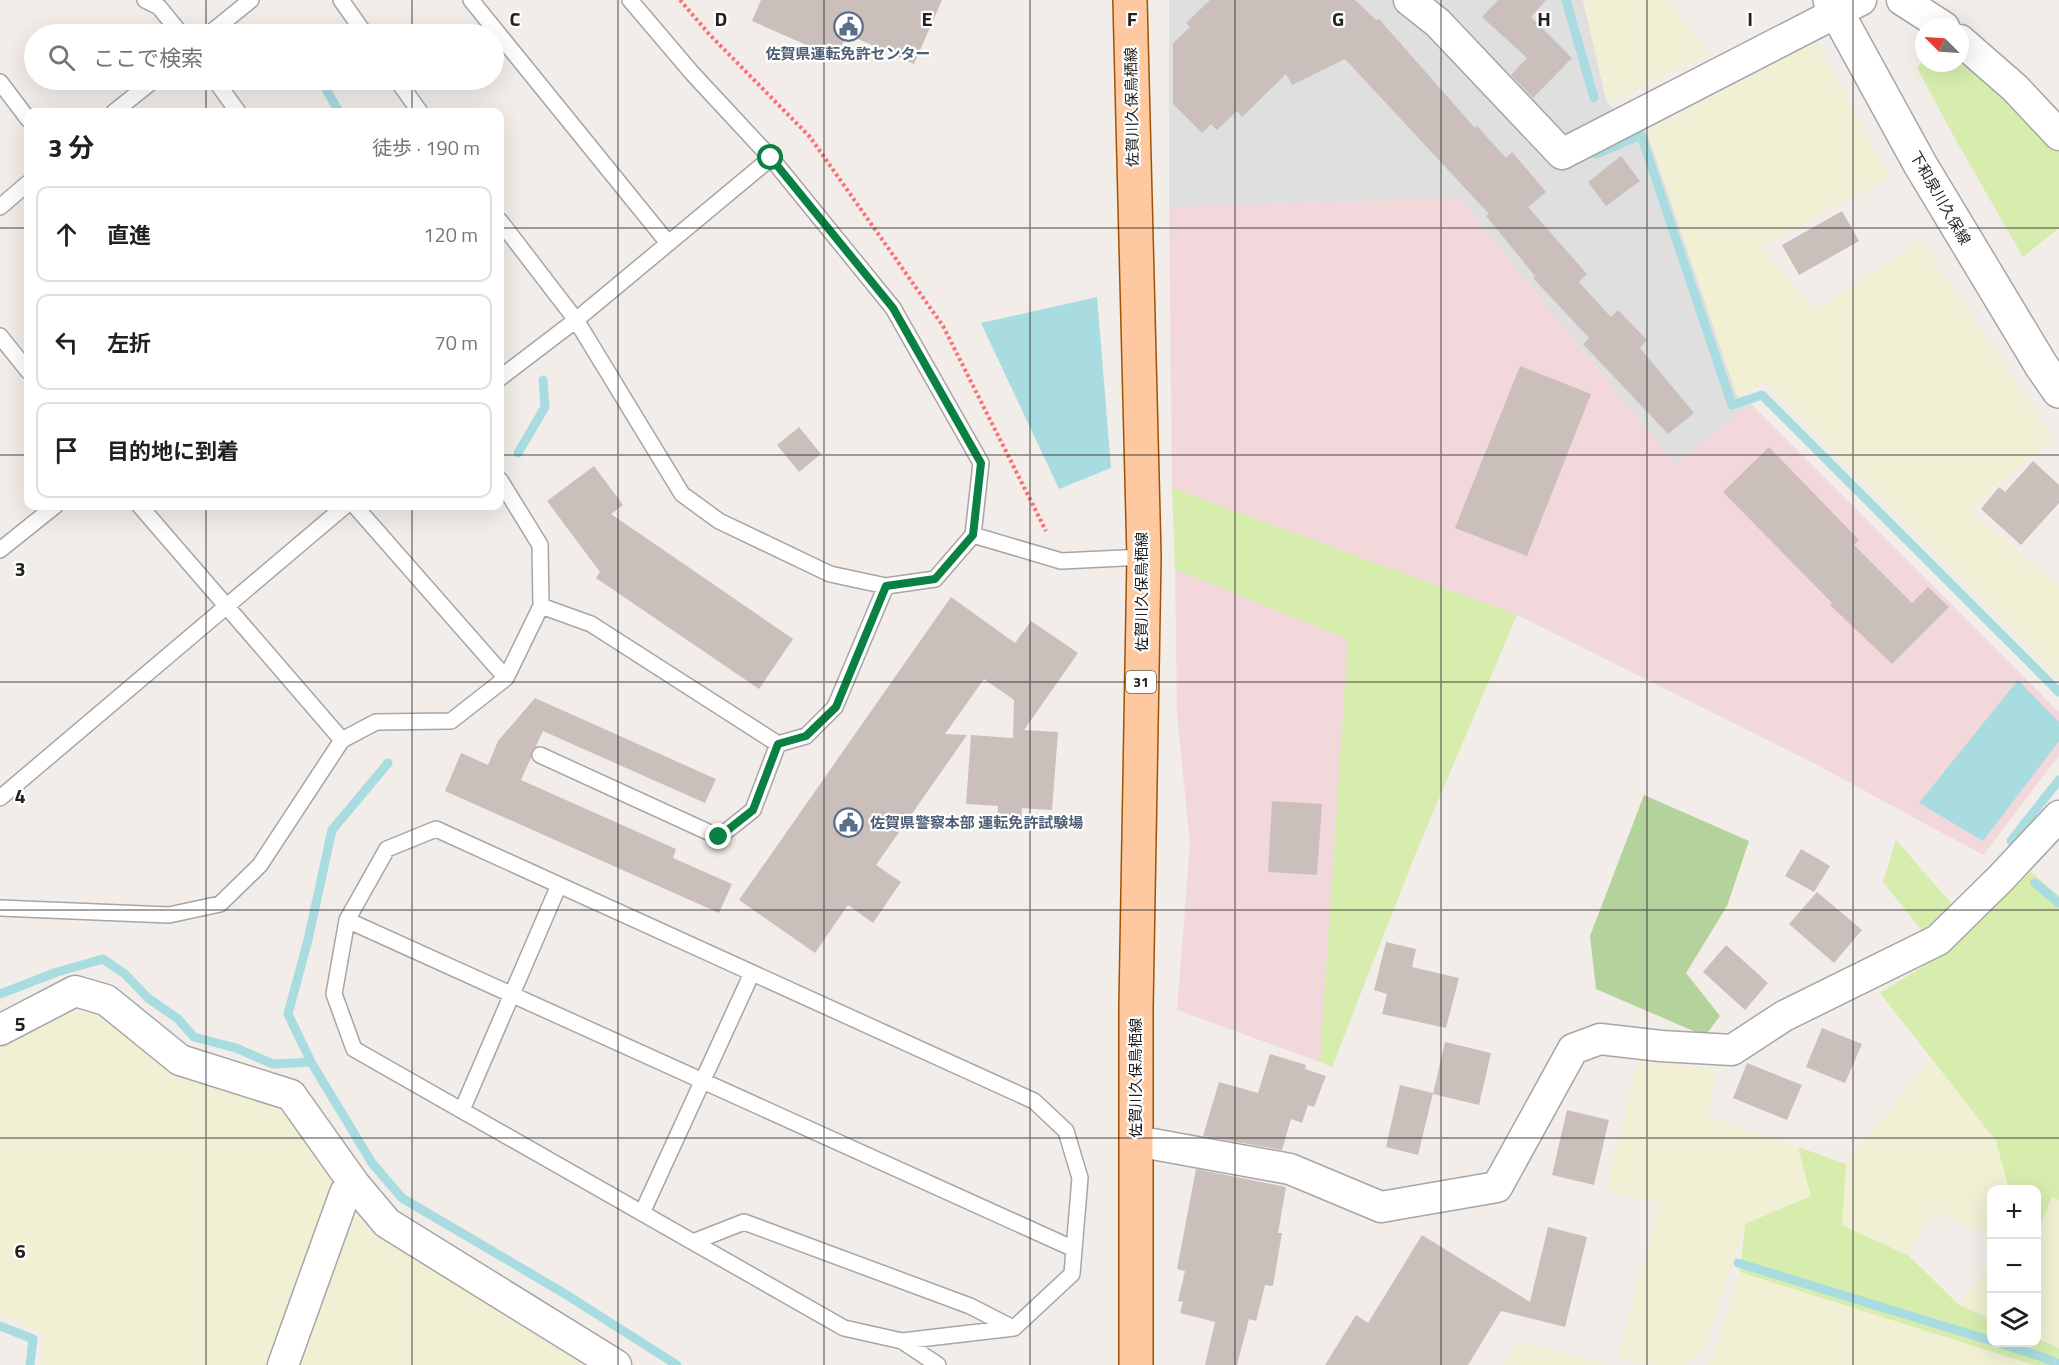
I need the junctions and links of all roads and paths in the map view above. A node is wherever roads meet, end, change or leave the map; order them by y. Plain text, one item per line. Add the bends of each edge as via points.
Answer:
1 (145, 0) edge
2 (251, 0) edge
3 (341, 0) edge
4 (471, 0) edge
5 (630, 0) edge
6 (1131, 0) edge
7 (1409, 0) edge
8 (1902, 0) edge
9 (1843, 4) edge
10 (1930, 18) edge
11 (173, 24) edge
12 (221, 24) edge
13 (358, 24) edge
14 (490, 24) edge
15 (504, 41) edge
16 (1969, 48) edge
17 (0, 82) edge
18 (142, 90) edge
19 (222, 90) edge
20 (404, 90) edge
21 (119, 108) edge
22 (235, 108) edge
23 (417, 108) edge
24 (24, 114) edge
25 (2059, 135) edge
26 (771, 158) junction
27 (24, 186) edge
28 (0, 207) edge
29 (504, 226) edge
30 (668, 243) junction
31 (576, 320) junction
32 (0, 336) edge
33 (24, 366) edge
34 (504, 375) edge
35 (2059, 390) edge
36 (504, 486) edge
37 (50, 510) edge
38 (143, 510) edge
39 (340, 510) edge
40 (359, 510) edge
41 (973, 535) junction
42 (0, 550) edge
43 (1143, 557) junction
44 (886, 586) junction
45 (226, 606) junction
46 (541, 606) junction
47 (506, 678) junction
48 (342, 740) junction
49 (778, 744) junction
50 (540, 755) dead end
51 (0, 798) edge
52 (2059, 816) edge
53 (559, 885) junction
54 (0, 908) edge
55 (347, 920) junction
56 (752, 973) junction
57 (512, 995) junction
58 (0, 1030) edge
59 (702, 1081) junction
60 (462, 1110) junction
61 (1136, 1141) junction
62 (356, 1185) junction
63 (642, 1213) junction
64 (693, 1242) junction
65 (1074, 1249) junction
66 (1014, 1328) junction
67 (902, 1341) junction
68 (283, 1365) edge
69 (616, 1365) edge
70 (938, 1365) edge
71 (1136, 1365) edge

1 - 11 lane via 159,7
2 - 12 lane
3 - 13 lane
4 - 14 lane
5 - 26 lane
6 - 43 main road, 佐賀川久保鳥栖線 / 31
7 - 9 street via 1438,23 1562,154
8 - 10 street
9 - 35 street, 下和泉川久保線 via 1920,164
15 - 30 lane
16 - 25 street via 2015,88
17 - 24 lane
18 - 21 lane
19 - 22 lane
20 - 23 lane
26 - 30 lane
26 - 41 lane via 893,308 981,463
27 - 28 lane
29 - 31 lane
30 - 31 lane
31 - 34 lane
31 - 44 lane via 682,494 719,521 830,574
32 - 33 lane
36 - 46 lane via 540,545
37 - 42 lane
38 - 45 lane
39 - 45 lane
40 - 47 lane
41 - 43 lane via 1061,561
41 - 44 lane via 935,579
43 - 61 main road, 佐賀川久保鳥栖線 / 31
44 - 49 lane via 836,707 806,736
45 - 48 lane
45 - 51 lane
46 - 47 lane
46 - 49 lane via 591,624
47 - 48 lane via 451,721 376,722
48 - 54 lane via 260,865 220,904 169,915
49 - 50 lane via 753,810 719,837
52 - 61 street via 1938,940 1784,1016 1732,1050 1600,1039 1573,1050 1497,1187 1381,1207 1290,1169
53 - 55 lane via 436,829 387,849
53 - 56 lane
53 - 57 lane
55 - 57 lane
55 - 60 lane via 334,994 354,1049
56 - 59 lane
56 - 65 lane via 1034,1101 1066,1131 1080,1178
57 - 59 lane
57 - 60 lane
58 - 62 street via 75,991 106,1000 180,1060 291,1095
59 - 63 lane
59 - 65 lane
60 - 63 lane
61 - 71 main road, 佐賀川久保鳥栖線 / 31
62 - 68 street via 345,1193
62 - 69 street via 387,1223
63 - 64 lane
64 - 66 lane via 744,1222 970,1306
64 - 67 lane via 844,1328
65 - 66 lane via 1072,1274
66 - 67 lane
67 - 70 lane

